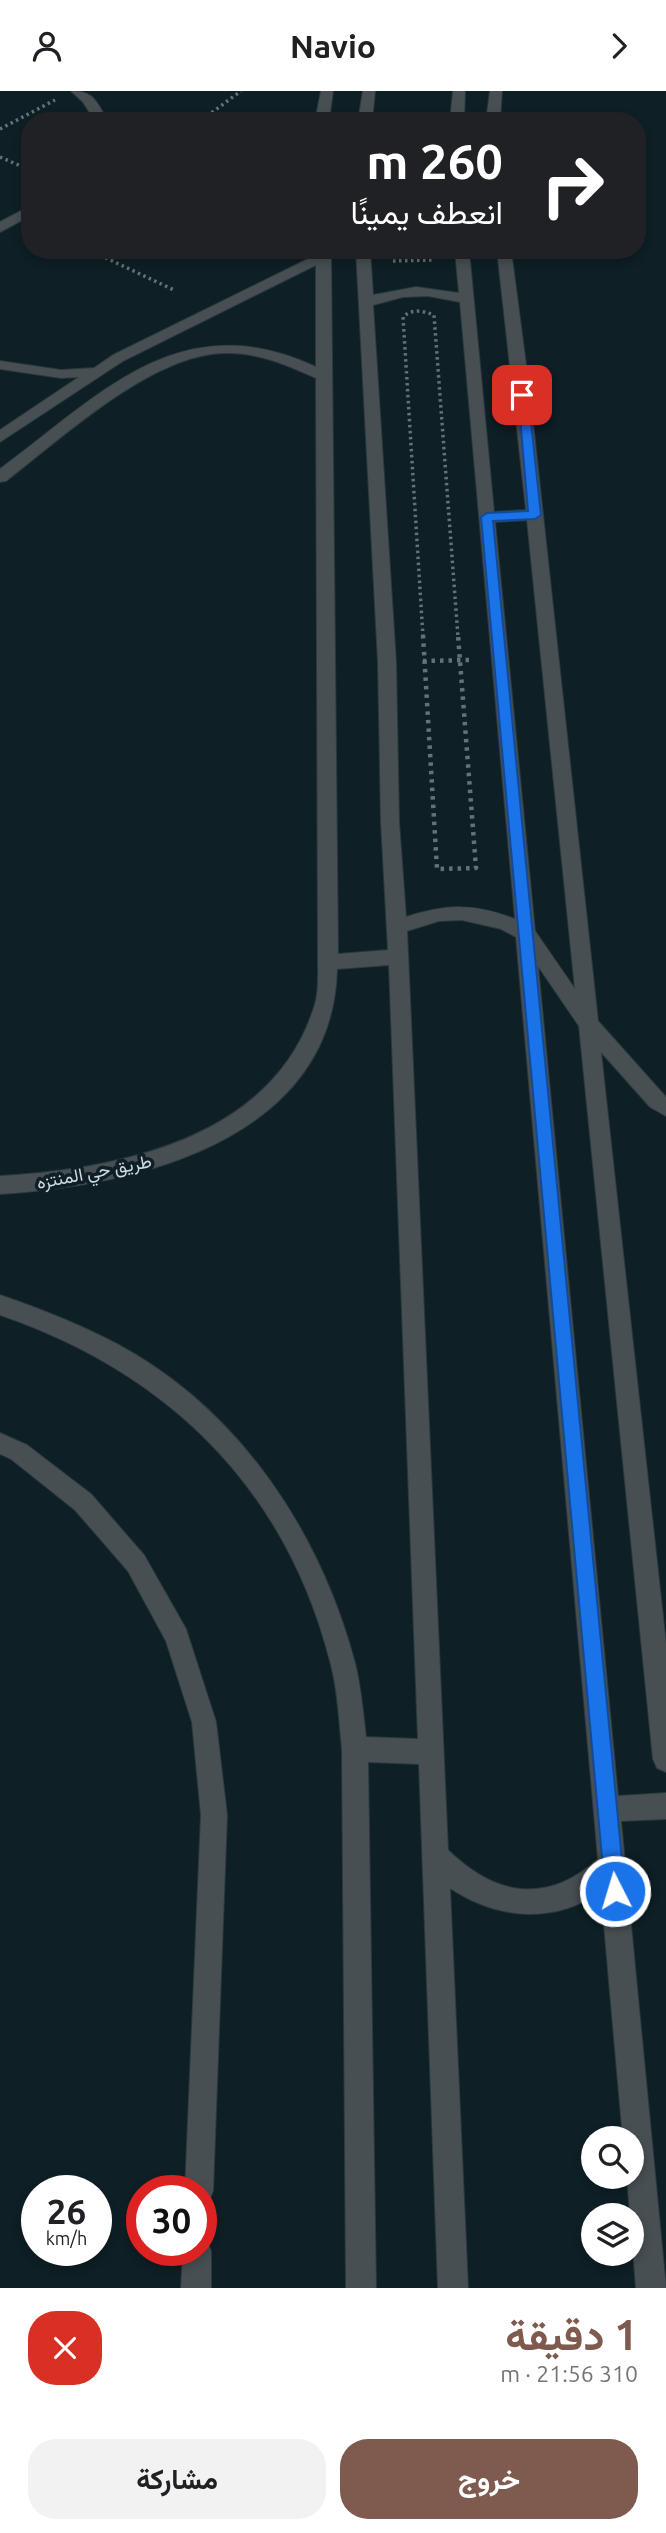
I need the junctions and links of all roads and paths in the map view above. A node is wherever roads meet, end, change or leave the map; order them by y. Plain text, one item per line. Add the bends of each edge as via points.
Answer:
1 (77, 91) edge
2 (241, 91) edge
3 (327, 91) edge
4 (369, 91) edge
5 (459, 91) edge
6 (496, 91) edge
7 (59, 97) dead end
8 (30, 112) edge
9 (96, 112) edge
10 (212, 112) edge
11 (324, 112) edge
12 (366, 112) edge
13 (458, 112) edge
14 (494, 112) edge
15 (21, 117) edge
16 (0, 128) edge
17 (0, 157) edge
18 (21, 166) edge
19 (21, 215) edge
20 (0, 228) edge
21 (108, 259) edge
22 (312, 259) edge
23 (323, 259) edge
24 (363, 259) edge
25 (462, 259) edge
26 (505, 259) edge
27 (174, 290) dead end
28 (466, 299) junction
29 (366, 303) junction
30 (199, 320) junction
31 (149, 342) junction
32 (219, 348) junction
33 (178, 356) junction
34 (0, 365) edge
35 (95, 372) junction
36 (324, 376) junction
37 (0, 437) edge
38 (0, 477) edge
39 (535, 515) junction
40 (487, 517) junction
41 (500, 659) junction
42 (460, 660) junction
43 (425, 661) junction
44 (387, 662) junction
45 (397, 927) junction
46 (526, 933) junction
47 (398, 957) junction
48 (328, 961) junction
49 (587, 1022) junction
50 (666, 1108) edge
51 (0, 1185) edge
52 (0, 1305) edge
53 (0, 1443) edge
54 (662, 1677) edge
55 (355, 1749) junction
56 (432, 1752) junction
57 (666, 1759) edge
58 (666, 1806) edge
59 (608, 1809) junction
60 (436, 1857) junction
61 (612, 1864) junction
62 (201, 2175) edge
63 (197, 2266) edge
64 (196, 2288) edge
65 (361, 2288) edge
66 (453, 2288) edge
67 (651, 2288) edge

1 - 9 street
2 - 10 path
3 - 11 street
4 - 12 street
5 - 13 street
6 - 14 street
7 - 8 path
15 - 16 path
17 - 18 path
19 - 20 street
21 - 27 path
22 - 30 street
23 - 36 street, طريق حي المنتزه
24 - 29 street
25 - 28 street
26 - 39 street
28 - 29 street via 404,291
28 - 40 street
29 - 44 street
30 - 31 street
30 - 32 street
31 - 33 street
31 - 35 street
32 - 33 street
32 - 36 street via 289,358
33 - 38 street via 127,382
34 - 35 street via 40,372
35 - 37 street
36 - 48 street, طريق حي المنتزه
39 - 40 street
39 - 49 street
40 - 41 street
41 - 42 path
41 - 46 street
42 - 43 path
42 - 43 path via 476,868 437,869
42 - 43 path via 434,315 422,310 403,317
43 - 44 path
44 - 45 street
45 - 46 street via 439,914 462,913 506,923
45 - 47 street
46 - 49 street
46 - 59 street
47 - 48 street
47 - 56 street
48 - 51 street, طريق حي المنتزه via 326,1003 312,1041 288,1078 254,1111 211,1138 162,1158 71,1179
49 - 50 street
49 - 54 street
52 - 55 street via 60,1326 132,1364 190,1406 242,1458 286,1519 320,1588 344,1666
53 - 62 street via 83,1501 136,1563 177,1637 204,1722 214,1815
54 - 57 street
55 - 56 street
55 - 65 street
56 - 60 street
58 - 59 street
59 - 61 street
60 - 61 street via 461,1881 491,1896 524,1902 557,1899 587,1885
60 - 66 street
61 - 67 street
63 - 64 street

